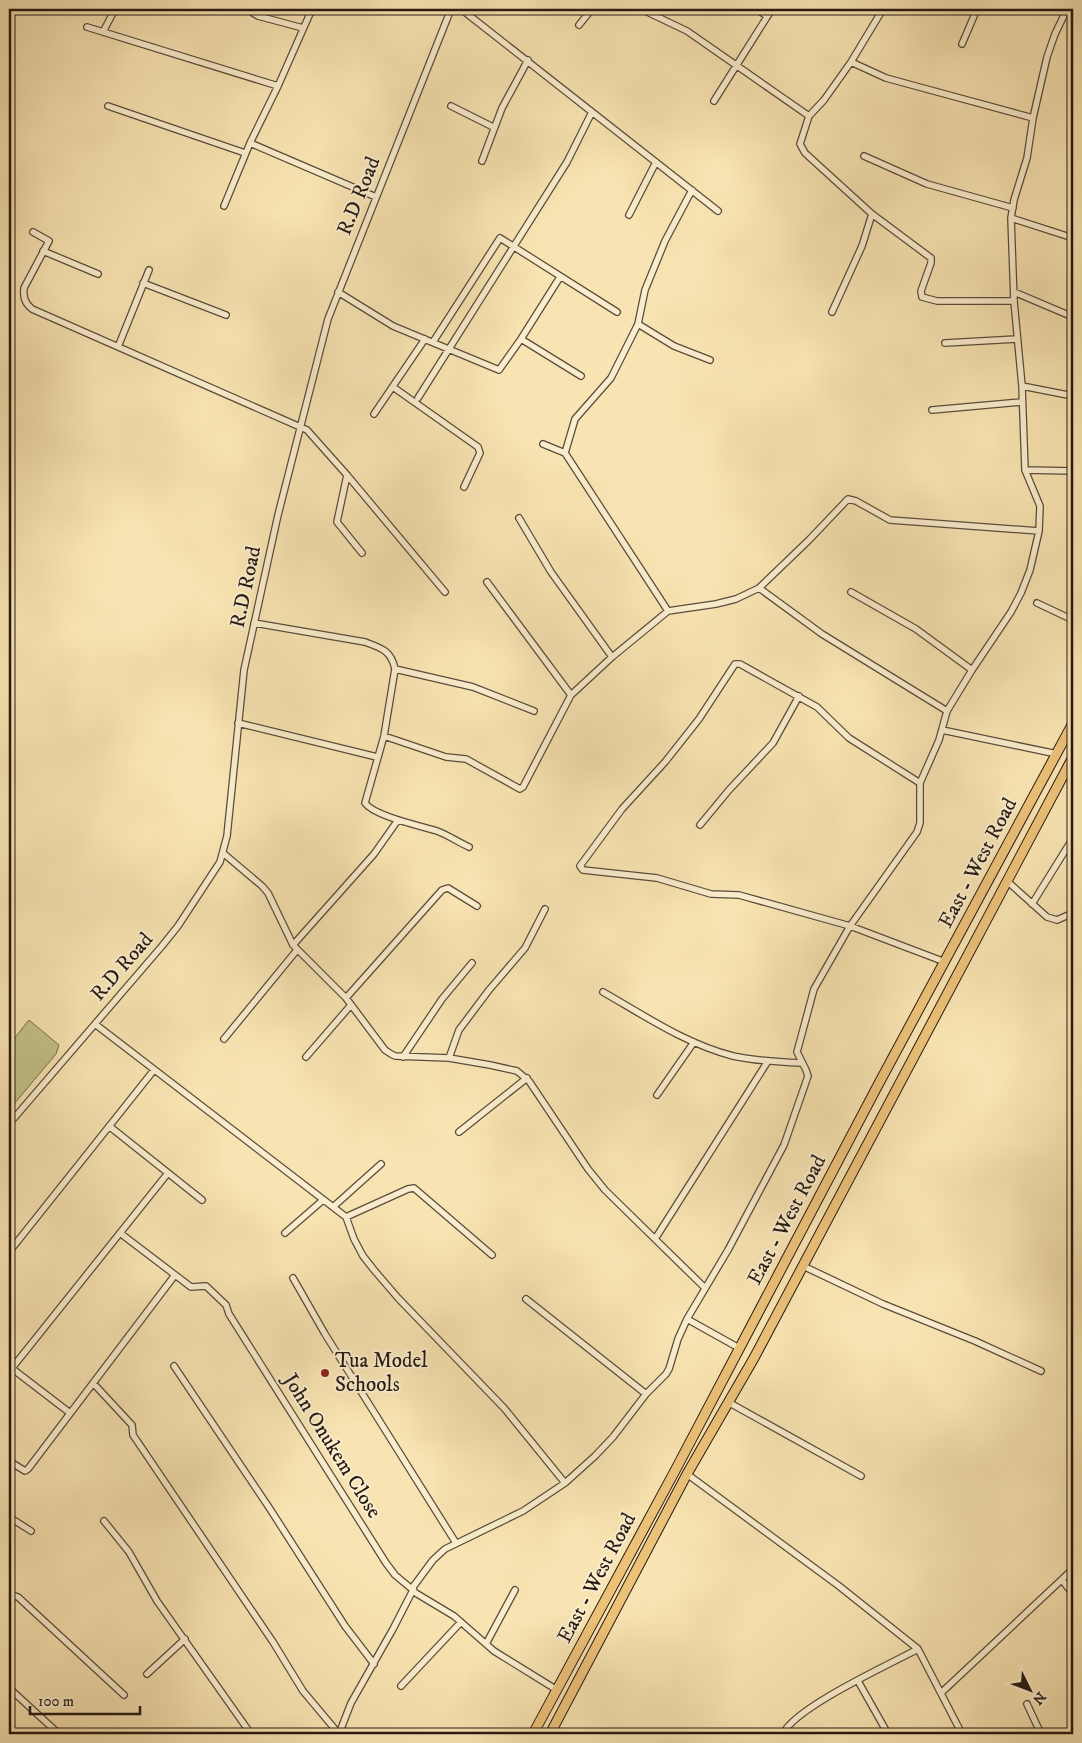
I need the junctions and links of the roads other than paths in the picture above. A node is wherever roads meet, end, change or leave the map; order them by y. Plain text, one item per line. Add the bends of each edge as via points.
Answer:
1 (115, 9) edge
2 (254, 9) edge
3 (312, 9) edge
4 (451, 9) edge
5 (461, 9) edge
6 (592, 9) edge
7 (641, 9) edge
8 (756, 9) edge
9 (772, 9) edge
10 (883, 9) edge
11 (977, 9) edge
12 (1068, 9) edge
13 (767, 16) junction
14 (579, 25) dead end
15 (87, 27) dead end
16 (303, 28) junction
17 (103, 32) junction
18 (962, 44) dead end
19 (528, 60) junction
20 (851, 62) junction
21 (736, 65) junction
22 (278, 86) junction
23 (714, 101) dead end
24 (108, 106) dead end
25 (451, 106) dead end
26 (592, 112) junction
27 (809, 116) junction
28 (1032, 118) junction
29 (494, 127) junction
30 (250, 144) junction
31 (246, 153) junction
32 (864, 156) dead end
33 (482, 161) dead end
34 (656, 162) junction
35 (692, 190) junction
36 (376, 197) junction
37 (224, 206) dead end
38 (1013, 208) junction
39 (718, 211) dead end
40 (872, 214) junction
41 (629, 215) dead end
42 (1011, 218) junction
43 (33, 232) dead end
44 (1073, 238) edge
45 (43, 251) junction
46 (149, 270) dead end
47 (98, 274) dead end
48 (560, 277) junction
49 (143, 283) junction
50 (338, 292) junction
51 (1014, 292) junction
52 (1014, 301) junction
53 (617, 312) dead end
54 (832, 312) dead end
55 (226, 315) dead end
56 (1073, 317) edge
57 (638, 324) junction
58 (425, 339) junction
59 (521, 339) junction
60 (1017, 339) junction
61 (433, 342) junction
62 (945, 343) dead end
63 (118, 346) junction
64 (710, 360) dead end
65 (581, 376) dead end
66 (1022, 386) junction
67 (393, 387) junction
68 (1073, 396) edge
69 (418, 398) dead end
70 (1022, 402) junction
71 (932, 410) dead end
72 (374, 414) dead end
73 (300, 426) junction
74 (543, 444) dead end
75 (565, 453) junction
76 (1025, 470) junction
77 (1073, 471) edge
78 (347, 475) junction
79 (464, 487) dead end
80 (519, 518) dead end
81 (1039, 531) junction
82 (362, 553) dead end
83 (487, 582) dead end
84 (758, 588) junction
85 (445, 592) dead end
86 (851, 592) dead end
87 (1037, 603) dead end
88 (668, 611) junction
89 (1073, 620) edge
90 (254, 624) junction
91 (612, 657) junction
92 (395, 669) junction
93 (972, 670) junction
94 (570, 695) junction
95 (799, 696) junction
96 (534, 711) dead end
97 (948, 711) junction
98 (238, 723) junction
99 (1073, 724) edge
100 (942, 730) junction
101 (384, 736) junction
102 (1057, 754) junction
103 (377, 757) junction
104 (1073, 757) edge
105 (920, 783) junction
106 (398, 820) junction
107 (700, 825) dead end
108 (1073, 838) edge
109 (469, 847) dead end
110 (223, 853) junction
111 (1007, 882) junction
112 (1032, 904) junction
113 (477, 906) dead end
114 (545, 909) dead end
115 (1073, 913) edge
116 (850, 926) junction
117 (295, 947) junction
118 (945, 962) junction
119 (472, 963) dead end
120 (603, 992) dead end
121 (346, 998) junction
122 (351, 1005) junction
123 (95, 1024) junction
124 (224, 1039) dead end
125 (694, 1042) junction
126 (306, 1057) dead end
127 (403, 1057) junction
128 (449, 1058) junction
129 (768, 1062) junction
130 (801, 1063) junction
131 (154, 1070) junction
132 (527, 1078) junction
133 (878, 1085) junction
134 (893, 1093) junction
135 (657, 1095) dead end
136 (9, 1124) edge
137 (109, 1126) junction
138 (459, 1132) dead end
139 (381, 1164) dead end
140 (168, 1173) junction
141 (202, 1200) dead end
142 (323, 1200) junction
143 (333, 1207) junction
144 (346, 1217) junction
145 (120, 1233) junction
146 (285, 1234) dead end
147 (655, 1239) junction
148 (9, 1252) edge
149 (492, 1256) dead end
150 (803, 1266) junction
151 (175, 1275) junction
152 (293, 1278) dead end
153 (705, 1288) junction
154 (526, 1299) dead end
155 (687, 1319) junction
156 (739, 1348) junction
157 (174, 1366) dead end
158 (10, 1367) edge
159 (1041, 1371) dead end
160 (93, 1383) junction
161 (646, 1394) junction
162 (728, 1402) junction
163 (70, 1413) junction
164 (9, 1460) edge
165 (687, 1474) junction
166 (861, 1476) dead end
167 (565, 1483) junction
168 (9, 1517) edge
169 (104, 1521) dead end
170 (31, 1531) dead end
171 (456, 1543) junction
172 (1073, 1569) edge
173 (1062, 1580) junction
174 (413, 1590) junction
175 (515, 1590) dead end
176 (1073, 1594) edge
177 (9, 1599) edge
178 (461, 1622) junction
179 (184, 1640) junction
180 (486, 1644) junction
181 (918, 1649) junction
182 (374, 1664) junction
183 (147, 1674) dead end
184 (858, 1681) junction
185 (401, 1686) dead end
186 (9, 1688) edge
187 (557, 1690) junction
188 (941, 1693) junction
189 (124, 1695) dead end
190 (1027, 1704) dead end
191 (59, 1734) edge
192 (251, 1734) edge
193 (339, 1734) edge
194 (533, 1734) edge
195 (550, 1734) edge
196 (784, 1734) edge
197 (888, 1734) edge
198 (962, 1734) edge
199 (1041, 1734) edge

1 - 17 street
2 - 16 street via 258,16
3 - 16 street
4 - 36 street, R.D Road
5 - 19 street
6 - 14 street
7 - 21 street via 688,31
8 - 13 street
9 - 13 street
10 - 20 street
11 - 18 street
12 - 28 street via 1047,58
13 - 21 street
15 - 17 street
16 - 22 street
17 - 22 street
19 - 26 street
19 - 29 street
20 - 27 street
20 - 28 street via 886,78
21 - 23 street
21 - 27 street
22 - 30 street
24 - 31 street
25 - 29 street
26 - 34 street
26 - 69 street via 567,162
27 - 40 street via 800,144 804,153
28 - 38 street via 1027,158
29 - 33 street
30 - 31 street
30 - 36 street
31 - 37 street
32 - 38 street via 927,184
34 - 35 street
34 - 41 street
35 - 39 street
35 - 57 street via 665,240 645,290
36 - 50 street, R.D Road
38 - 42 street
40 - 52 street via 931,258 921,291 925,298 937,301
40 - 54 street via 862,246
42 - 44 street
42 - 51 street
43 - 45 street via 48,241
45 - 47 street
45 - 63 street via 24,288 27,305
46 - 49 street
48 - 53 street
48 - 59 street
48 - 61 street via 498,239
49 - 55 street
49 - 63 street
50 - 58 street via 393,326
50 - 73 street, R.D Road
51 - 52 street
51 - 56 street
52 - 60 street
57 - 64 street via 674,346
57 - 75 street via 611,378 575,419
58 - 61 street
58 - 67 street
59 - 61 street via 499,370
59 - 65 street
60 - 62 street
60 - 66 street
63 - 73 street
66 - 68 street
66 - 70 street
67 - 72 street
67 - 79 street via 478,448 480,453
70 - 71 street
70 - 76 street
73 - 78 street via 316,439
73 - 90 street, R.D Road
74 - 75 street
75 - 88 street
76 - 77 street
76 - 81 street via 1040,506
78 - 82 street via 337,522
78 - 85 street
80 - 91 street via 551,572
81 - 84 street via 890,520 851,498
81 - 93 street via 1021,593
83 - 94 street
84 - 88 street via 736,599
84 - 97 street via 822,634
86 - 93 street via 916,629
87 - 89 street
88 - 91 street
90 - 92 street via 365,642 387,652
90 - 98 street, R.D Road via 244,670
91 - 94 street
92 - 96 street via 473,687
92 - 101 street
93 - 97 street
94 - 101 street via 520,788 466,759 446,757
95 - 105 street via 823,712 849,738
95 - 107 street via 773,743
95 - 116 street via 736,664 699,719 622,809 580,866 583,870 656,878 712,894 739,895
97 - 100 street
98 - 103 street
98 - 110 street, R.D Road
99 - 102 main road, East - West Road
100 - 102 street
100 - 105 street
101 - 103 street
102 - 118 main road, East - West Road
103 - 106 street via 365,803
104 - 111 main road, East - West Road
105 - 116 street via 920,827
106 - 109 street via 438,831
106 - 117 street via 374,854
108 - 112 street
110 - 117 street via 268,893
110 - 123 street, R.D Road via 169,938
111 - 112 street
111 - 134 main road, East - West Road
112 - 115 street via 1052,920
113 - 121 street via 448,888 442,890
114 - 128 street via 525,948 459,1030
116 - 118 street
116 - 130 street via 811,995 796,1052
117 - 121 street
117 - 124 street
118 - 133 main road, East - West Road
119 - 127 street
120 - 125 street
121 - 122 street
122 - 126 street
122 - 127 street via 385,1050
123 - 131 street
123 - 136 street, R.D Road
125 - 129 street via 732,1056
125 - 135 street
127 - 128 street
128 - 132 street via 517,1071
129 - 130 street
129 - 147 street
130 - 153 street via 808,1076 784,1145
131 - 137 street
131 - 142 street
132 - 138 street
132 - 147 street via 588,1169
133 - 134 main road
133 - 156 main road, East - West Road
134 - 150 main road, East - West Road
137 - 140 street
137 - 148 street
139 - 143 street
140 - 141 street
140 - 145 street
142 - 143 street
142 - 146 street
143 - 144 street
144 - 149 street via 411,1188
144 - 167 street via 354,1239 374,1270 504,1408
145 - 151 street
145 - 158 street
147 - 153 street
150 - 159 street
150 - 162 main road, East - West Road
151 - 160 street
151 - 174 street, John Onukem Close via 191,1287 206,1286 226,1305 386,1563 394,1575
152 - 171 street
153 - 155 street
154 - 161 street
155 - 156 street
155 - 161 street via 669,1368
156 - 187 main road, East - West Road
157 - 182 street via 345,1626
158 - 163 street
160 - 163 street
160 - 193 street via 132,1425 133,1435 303,1691
161 - 167 street via 613,1437
162 - 165 main road, East - West Road
162 - 166 street
163 - 164 street via 28,1470 22,1470
165 - 181 street via 839,1586
165 - 195 main road, East - West Road
167 - 171 street via 523,1511
168 - 170 street
169 - 179 street via 129,1552
171 - 174 street via 433,1560
172 - 173 street
173 - 176 street
173 - 188 street
174 - 178 street, John Onukem Close
174 - 182 street
175 - 180 street
177 - 189 street via 18,1597
178 - 180 street, John Onukem Close
178 - 185 street
179 - 183 street
179 - 192 street
180 - 187 street, John Onukem Close
181 - 184 street
181 - 188 street
182 - 193 street via 351,1702
184 - 196 street via 810,1708
184 - 197 street
186 - 191 street
187 - 194 main road, East - West Road
188 - 198 street
190 - 199 street

